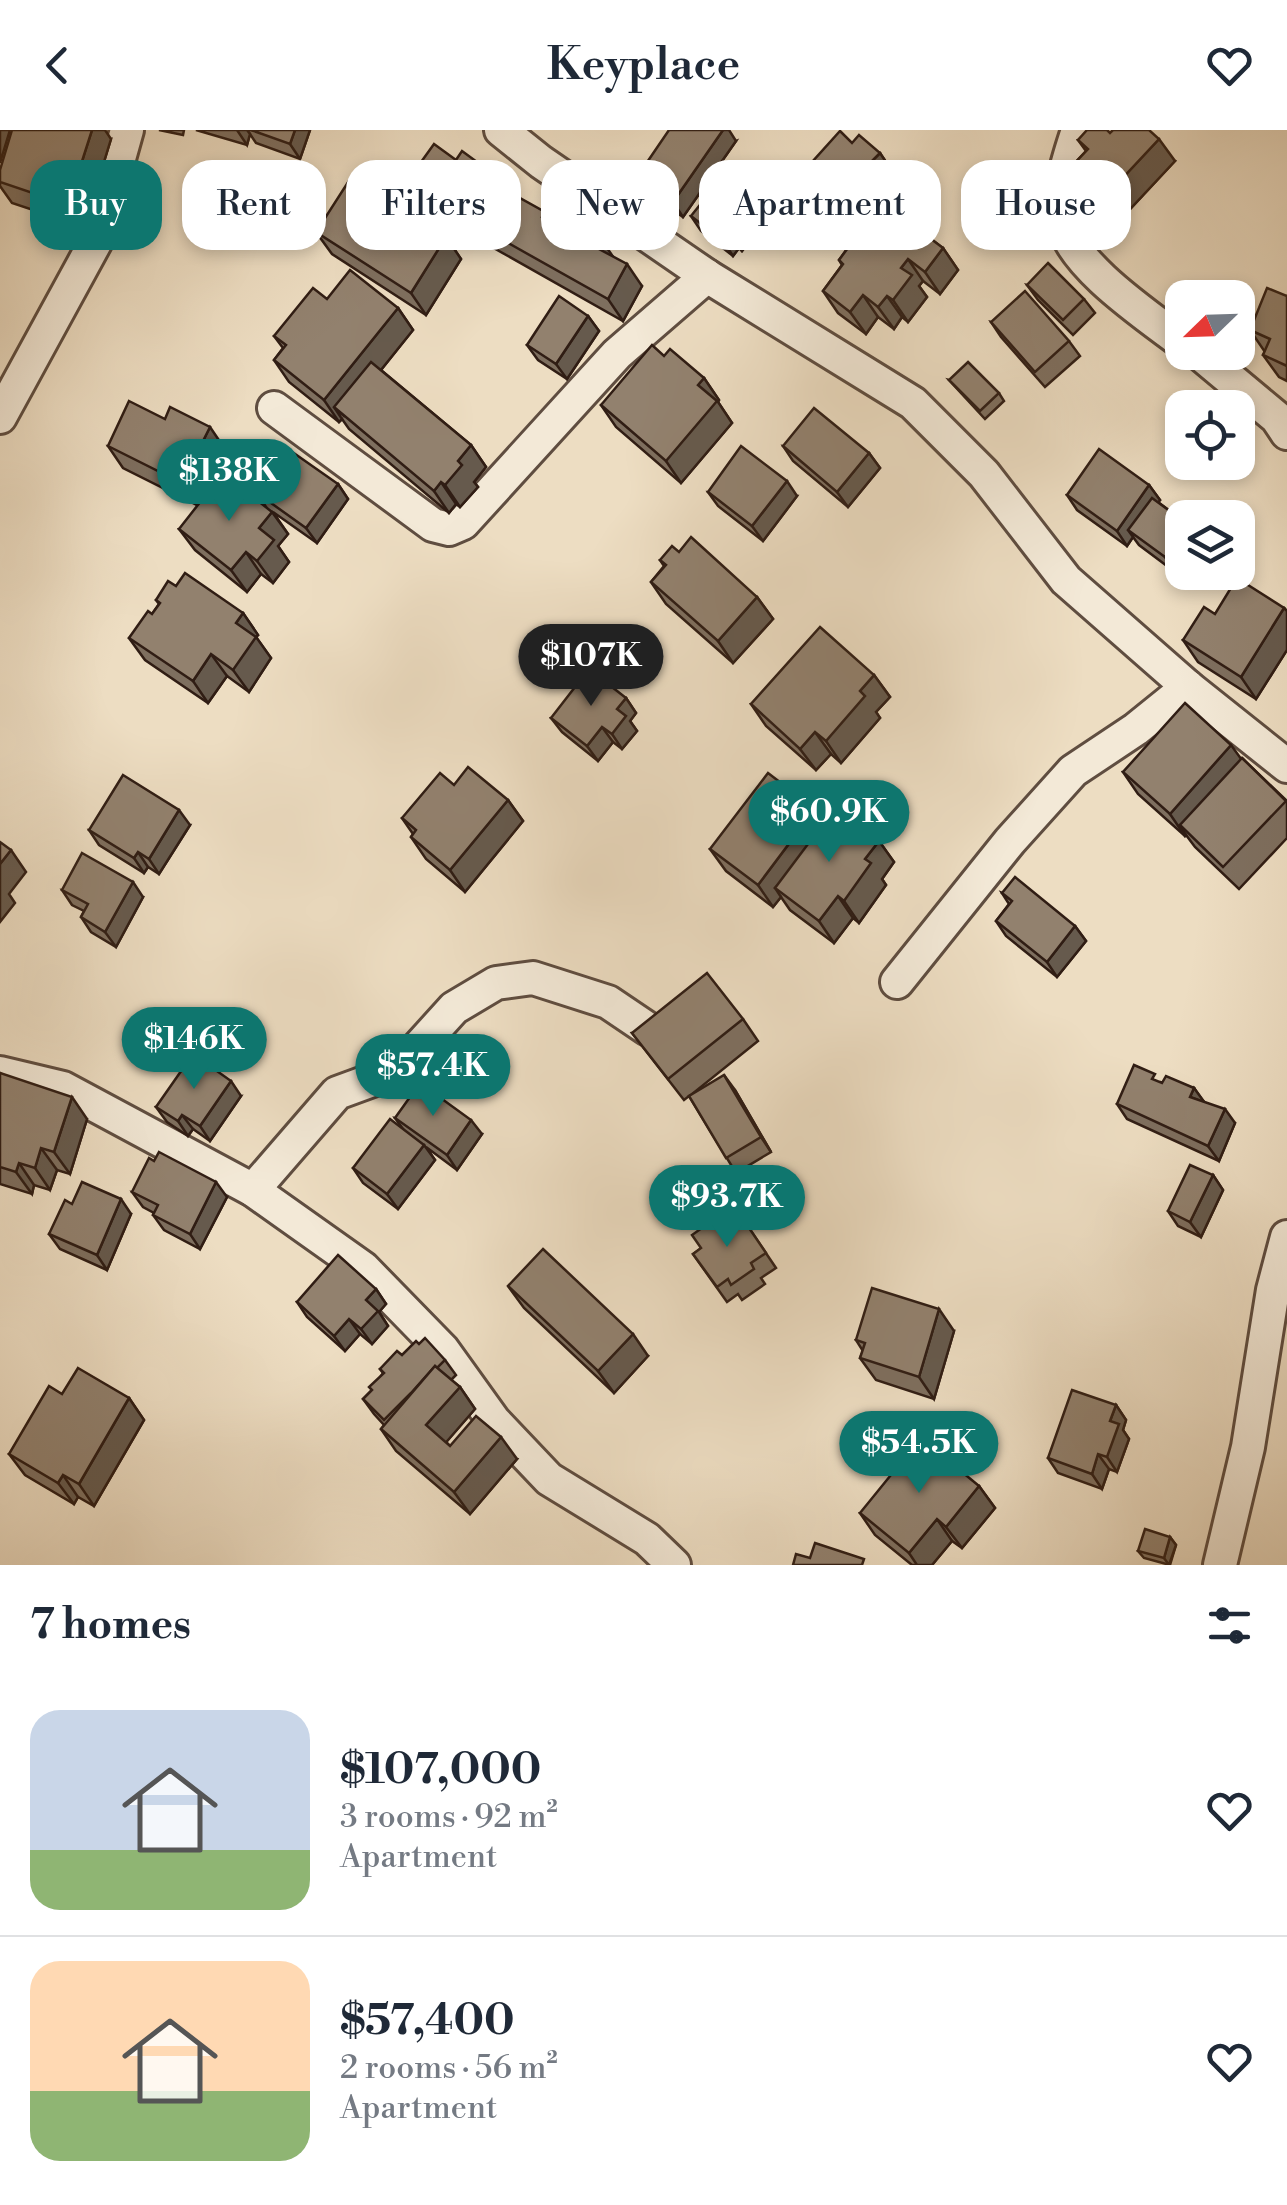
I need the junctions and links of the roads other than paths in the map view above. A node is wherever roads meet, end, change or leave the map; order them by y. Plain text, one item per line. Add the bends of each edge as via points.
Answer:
1 (127, 130) edge
2 (501, 130) edge
3 (1078, 130) edge
4 (708, 276) junction
5 (1165, 329) edge
6 (1219, 370) edge
7 (274, 408) dead end
8 (0, 416) edge
9 (1287, 432) edge
10 (1188, 687) junction
11 (1287, 766) edge
12 (897, 982) dead end
13 (648, 1029) edge
14 (0, 1073) edge
15 (253, 1190) junction
16 (1287, 1236) edge
17 (674, 1565) edge
18 (1220, 1565) edge

1 - 8 street via 96,241
2 - 4 street
3 - 5 street via 1062,191 1063,224 1078,253
4 - 7 street via 617,354 462,523 449,529 433,525
4 - 10 street via 912,403 984,474 1066,580
6 - 9 street
10 - 11 street
10 - 12 street via 1073,771
13 - 15 street via 608,1002 533,978 496,983 454,1008 397,1071 337,1093
14 - 15 street via 63,1088
15 - 17 street via 363,1268 444,1350 494,1421 549,1478 647,1539
16 - 18 street

